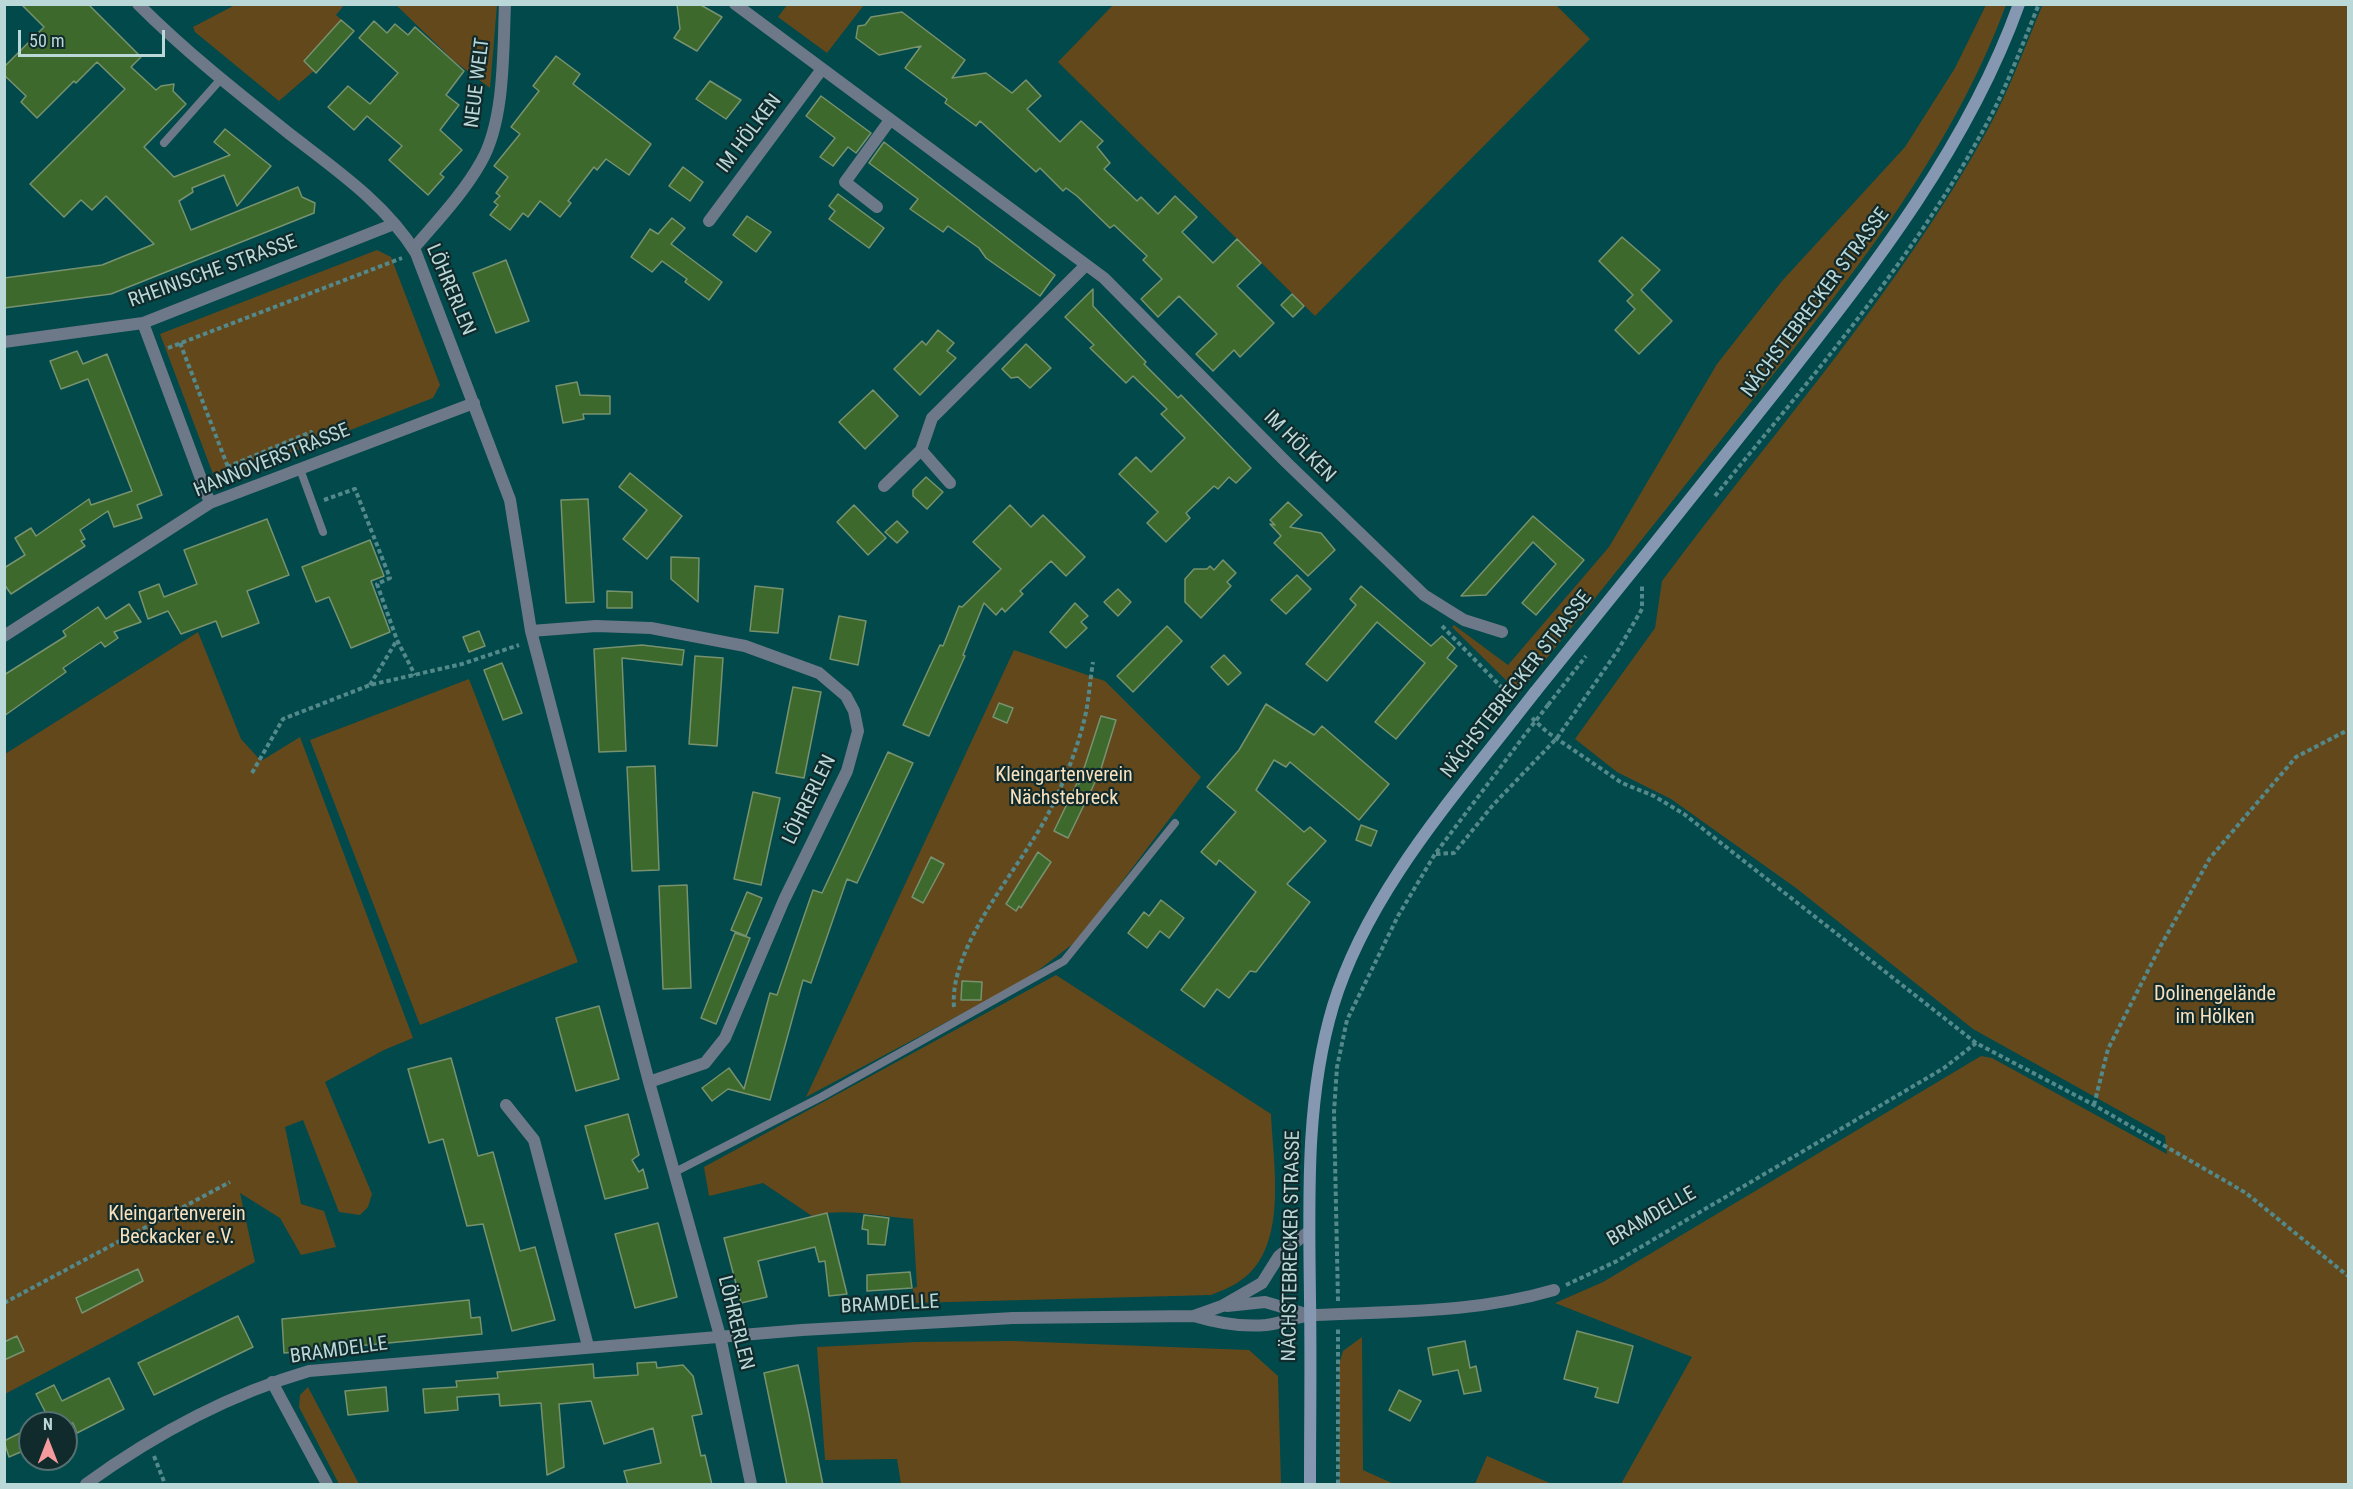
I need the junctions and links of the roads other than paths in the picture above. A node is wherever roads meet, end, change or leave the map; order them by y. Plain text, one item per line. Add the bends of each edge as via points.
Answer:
1 (138, 4) edge
2 (505, 4) edge
3 (735, 4) edge
4 (2019, 4) edge
5 (822, 69) junction
6 (220, 80) junction
7 (890, 120) junction
8 (164, 143) dead end
9 (877, 207) dead end
10 (709, 221) dead end
11 (394, 224) junction
12 (415, 250) junction
13 (1086, 265) junction
14 (143, 323) junction
15 (4, 342) edge
16 (474, 403) junction
17 (921, 450) junction
18 (300, 469) junction
19 (950, 483) dead end
20 (884, 486) dead end
21 (210, 503) junction
22 (323, 532) dead end
23 (1502, 633) dead end
24 (532, 635) junction
25 (4, 636) edge
26 (1175, 823) dead end
27 (649, 1082) junction
28 (506, 1105) dead end
29 (675, 1172) junction
30 (1308, 1232) junction
31 (1554, 1290) road end
32 (1222, 1306) junction
33 (1194, 1316) junction
34 (1310, 1316) junction
35 (720, 1336) junction
36 (588, 1346) junction
37 (272, 1382) junction
38 (86, 1485) edge
39 (327, 1485) edge
40 (751, 1485) edge
41 (1310, 1485) edge

1 - 6 street, LÖHRERLEN
2 - 12 street, NEUE WELT via 495,129 466,187
3 - 5 street, IM HÖLKEN
4 - 30 main road, NÄCHSTEBRECKER STRASSE, bridge via 1976,101 1932,179 1886,246 1805,354 1535,692 1411,855 1370,922 1348,967 1320,1056 1311,1138
5 - 7 street, IM HÖLKEN
5 - 10 street, IM HÖLKEN
6 - 8 lane
6 - 11 street, LÖHRERLEN via 354,185
7 - 9 street via 844,183
7 - 13 street, IM HÖLKEN
11 - 12 street, LÖHRERLEN
11 - 14 street, RHEINISCHE STRASSE
12 - 16 street, LÖHRERLEN
13 - 17 street via 932,418
13 - 23 street, IM HÖLKEN via 1104,278 1424,595 1464,620
14 - 15 street, RHEINISCHE STRASSE
14 - 21 street
16 - 18 street, HANNOVERSTRASSE
16 - 24 street, LÖHRERLEN via 510,500
17 - 19 street
17 - 20 street
18 - 21 street, HANNOVERSTRASSE
18 - 22 lane
21 - 25 street, HANNOVERSTRASSE
24 - 27 street, LÖHRERLEN
24 - 27 street, LÖHRERLEN via 596,626 651,628 745,646 819,673 846,696 854,711 858,731 847,771 792,881 725,1038 705,1063
26 - 29 lane via 1064,962
27 - 29 street, LÖHRERLEN
28 - 36 street via 534,1140
29 - 35 street, LÖHRERLEN
30 - 32 street, BRAMDELLE via 1279,1256 1262,1282
30 - 34 main road, NÄCHSTEBRECKER STRASSE
31 - 34 street, BRAMDELLE via 1516,1301 1458,1310
32 - 33 street, BRAMDELLE
32 - 34 street, BRAMDELLE via 1265,1302
33 - 34 street, BRAMDELLE via 1218,1323 1265,1325
33 - 35 street, BRAMDELLE via 1012,1318
34 - 41 main road, NÄCHSTEBRECKER STRASSE
35 - 36 street, BRAMDELLE
35 - 40 street, LÖHRERLEN
36 - 37 street, BRAMDELLE via 348,1366 309,1371
37 - 38 street, BRAMDELLE via 205,1410 149,1441
37 - 39 street

